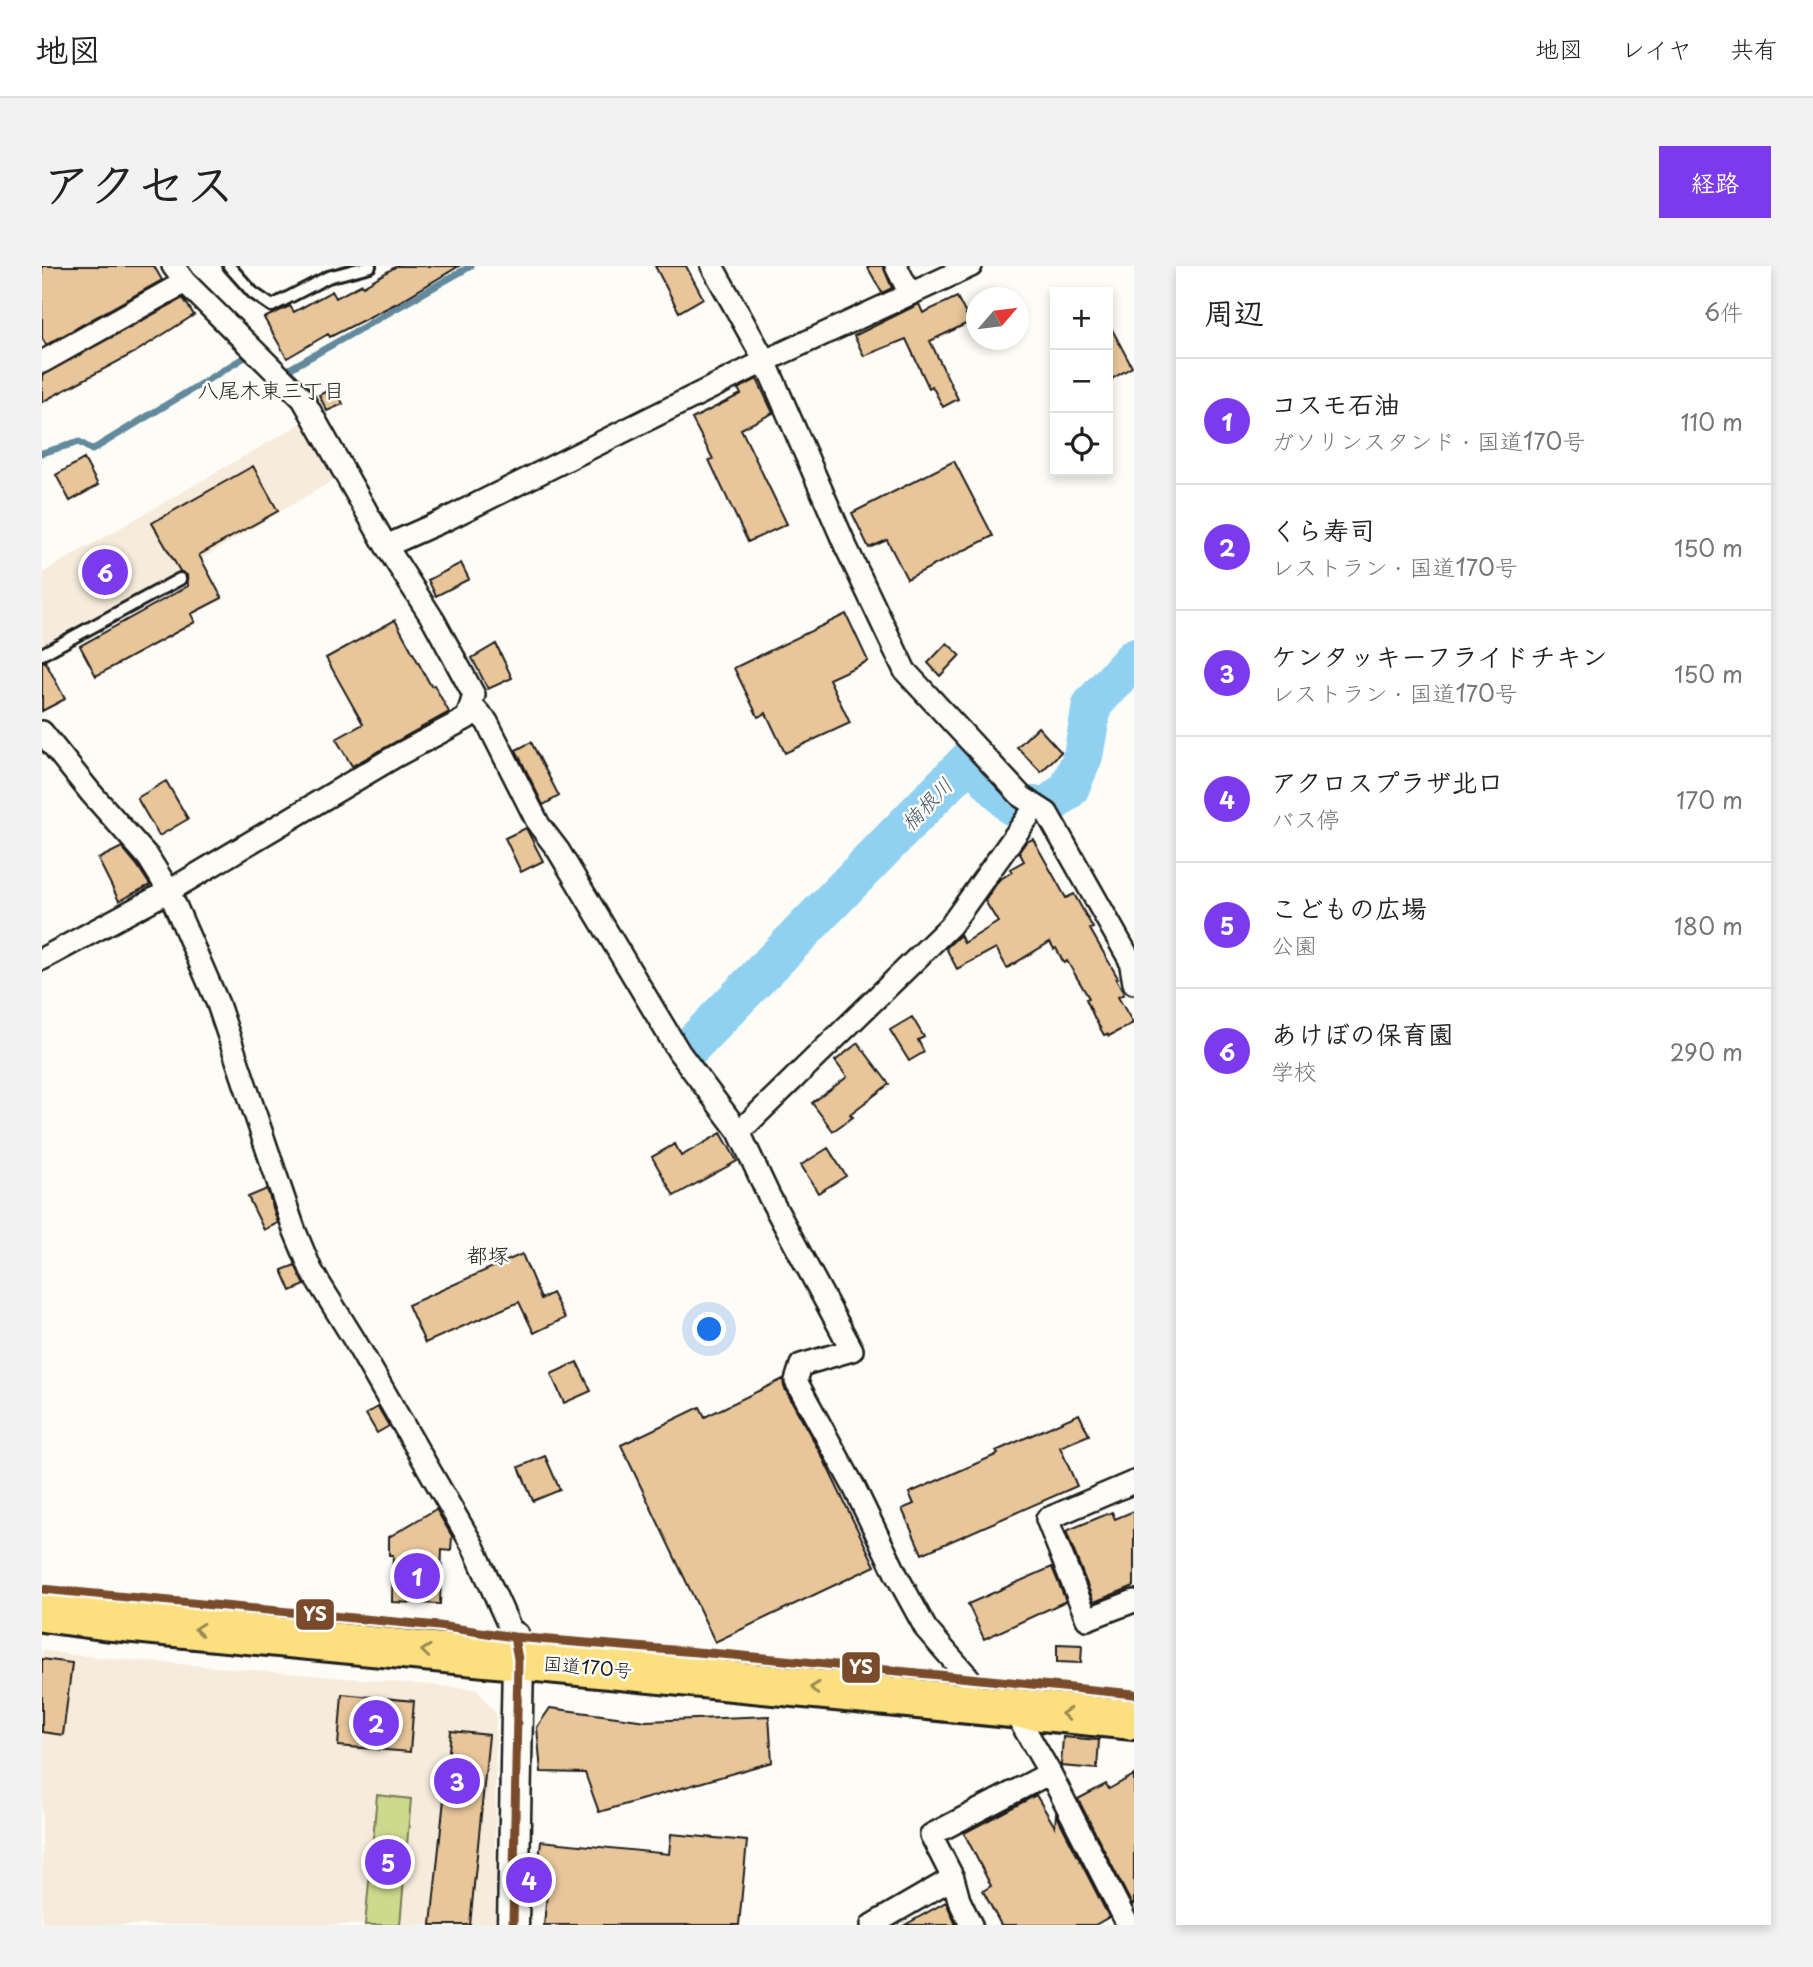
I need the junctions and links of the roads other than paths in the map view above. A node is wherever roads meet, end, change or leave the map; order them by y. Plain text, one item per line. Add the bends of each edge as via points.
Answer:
1 (229, 266) edge
2 (321, 266) edge
3 (370, 266) edge
4 (712, 266) edge
5 (896, 266) edge
6 (971, 266) edge
7 (179, 274) edge
8 (328, 277) junction
9 (910, 295) junction
10 (765, 361) junction
11 (42, 362) edge
12 (386, 546) junction
13 (180, 579) dead end
14 (42, 654) edge
15 (471, 705) junction
16 (42, 732) edge
17 (1036, 806) junction
18 (169, 891) junction
19 (42, 959) edge
20 (1134, 983) edge
21 (739, 1132) junction
22 (1134, 1482) edge
23 (42, 1589) edge
24 (1134, 1601) edge
25 (42, 1612) edge
26 (516, 1648) junction
27 (969, 1678) junction
28 (1134, 1694) edge
29 (1013, 1709) junction
30 (1134, 1720) edge
31 (1050, 1773) junction
32 (953, 1878) junction
33 (513, 1925) edge
34 (872, 1925) edge
35 (971, 1925) edge
36 (1128, 1925) edge

1 - 8 lane via 272,306
2 - 8 lane
3 - 8 lane
4 - 10 street
5 - 9 street
6 - 9 street
7 - 11 street
7 - 12 street via 303,399
9 - 10 street
10 - 12 street
10 - 17 street via 905,671 1022,797
12 - 15 street via 474,695
13 - 14 lane
15 - 18 street via 467,718
15 - 21 street via 487,722 539,825 558,849 679,1052
16 - 18 street via 148,857
17 - 20 street via 1047,813 1130,960
17 - 21 street via 951,925
18 - 19 street
18 - 26 street via 218,1004 311,1270 473,1546
21 - 27 street via 852,1350 801,1365 796,1381 926,1629
22 - 24 street via 1047,1519 1087,1619
23 - 26 highway, 国道170号 via 439,1626
26 -> 25 highway, 国道170号
26 - 27 highway, 国道170号
29 -> 26 highway, 国道170号
26 - 33 street
27 - 28 highway, 国道170号
30 -> 29 highway, 国道170号
29 - 31 street
31 - 32 street via 931,1835
31 - 36 street
32 - 34 street
32 - 35 street

